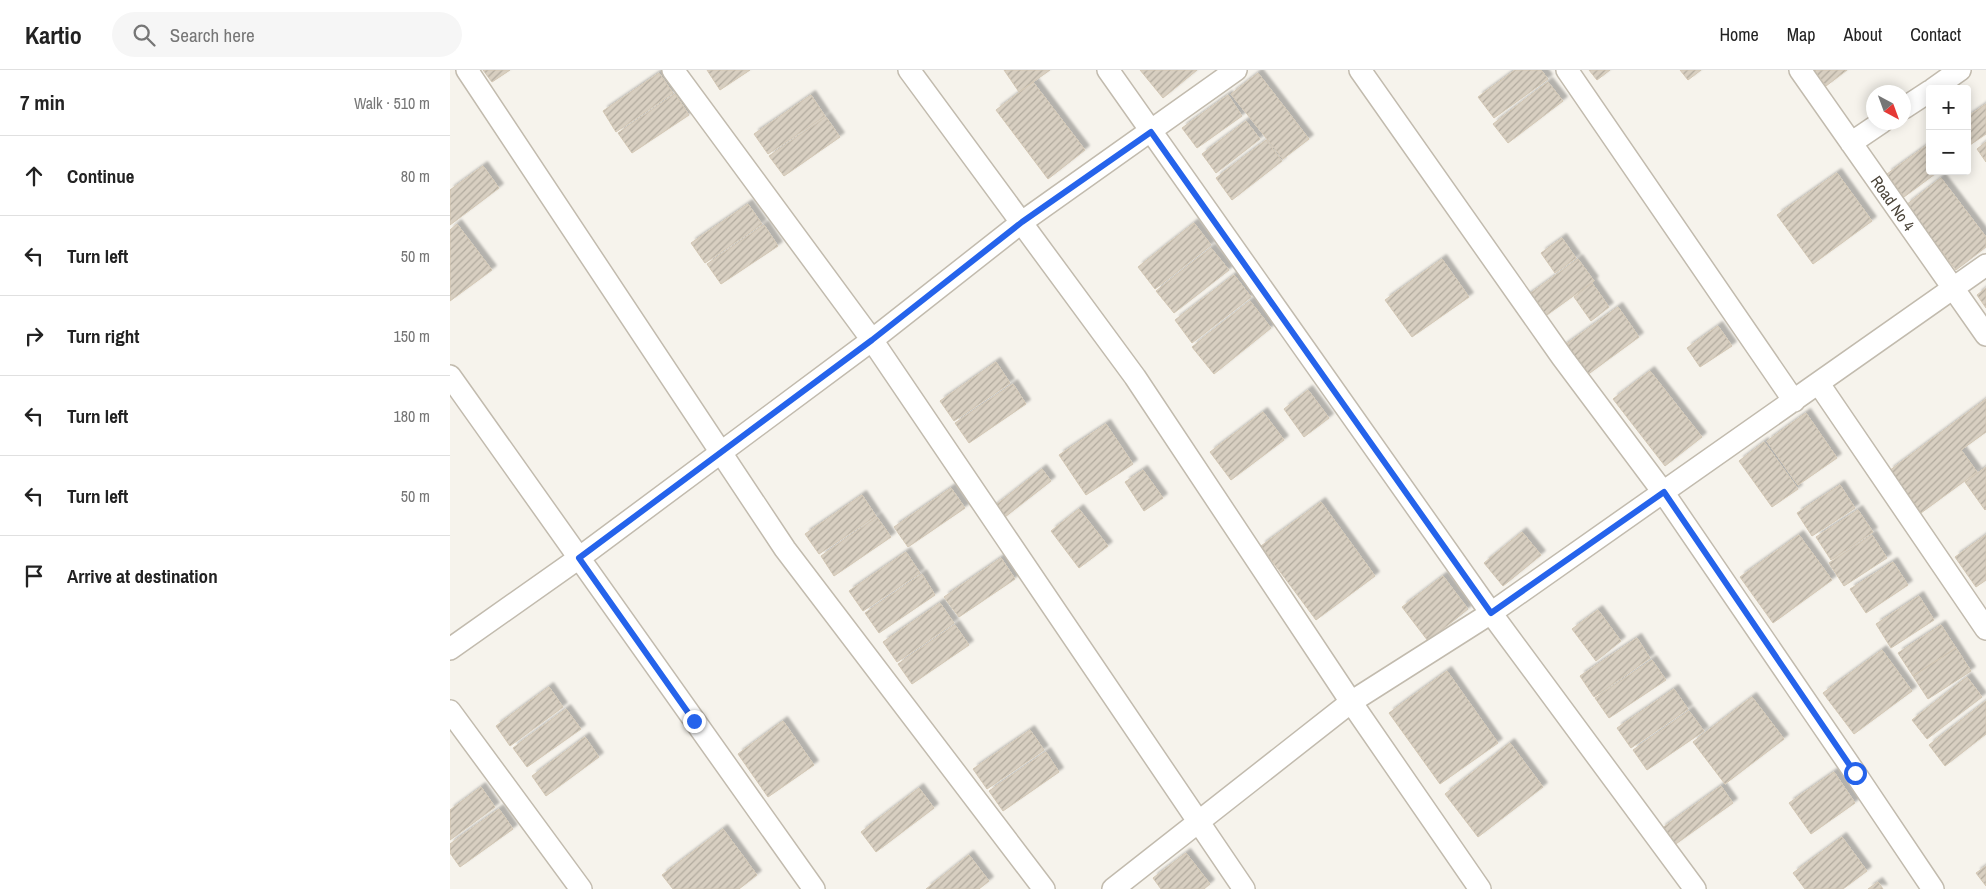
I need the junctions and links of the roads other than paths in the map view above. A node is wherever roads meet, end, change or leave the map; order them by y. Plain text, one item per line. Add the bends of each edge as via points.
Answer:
1 (467, 70) edge
2 (673, 70) edge
3 (909, 70) edge
4 (1108, 70) edge
5 (1236, 70) edge
6 (1360, 70) edge
7 (1567, 70) edge
8 (1800, 70) edge
9 (1960, 70) edge
10 (1938, 85) edge
11 (1926, 93) edge
12 (1911, 103) edge
13 (1871, 130) edge
14 (1151, 132) junction
15 (1851, 144) junction
16 (1022, 222) junction
17 (1986, 265) edge
18 (1952, 288) junction
19 (1986, 335) edge
20 (872, 340) junction
21 (450, 376) edge
22 (1819, 384) junction
23 (1794, 401) junction
24 (721, 453) junction
25 (1664, 492) junction
26 (579, 558) junction
27 (1491, 613) junction
28 (1986, 629) edge
29 (450, 649) edge
30 (1351, 702) junction
31 (450, 711) edge
32 (1198, 822) junction
33 (581, 889) edge
34 (814, 889) edge
35 (1044, 889) edge
36 (1113, 889) edge
37 (1244, 889) edge
38 (1480, 889) edge
39 (1695, 889) edge
40 (1932, 889) edge

1 - 24 street
2 - 20 street
3 - 16 street
4 - 14 street
5 - 14 street
6 - 25 street via 1562,357
7 - 23 street
8 - 15 street, Road No 4
9 - 10 street
11 - 12 street
13 - 15 street
14 - 16 street
14 - 27 street
15 - 18 street, Road No 4
16 - 20 street
16 - 30 street via 1135,377
17 - 18 street
18 - 19 street, Road No 4
18 - 22 street
20 - 24 street
20 - 32 street
21 - 26 street
22 - 23 street
22 - 28 street
23 - 25 street
24 - 26 street
24 - 35 street via 785,549
25 - 27 street
25 - 40 street
26 - 29 street
26 - 34 street
27 - 30 street
27 - 39 street
30 - 32 street
30 - 38 street
31 - 33 street
32 - 36 street
32 - 37 street

